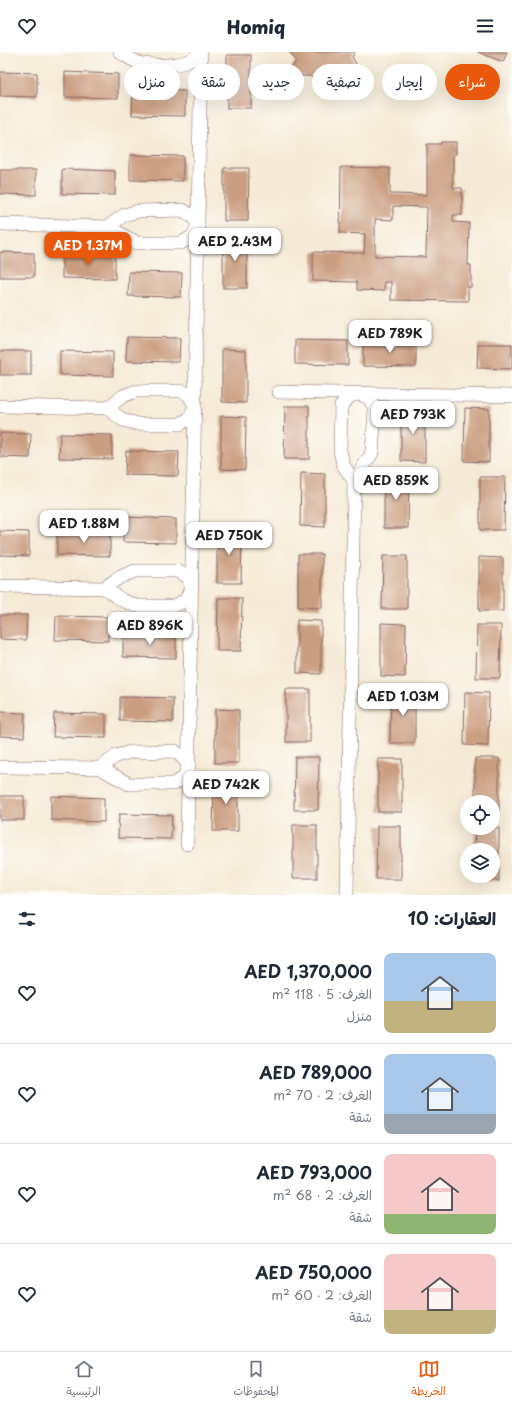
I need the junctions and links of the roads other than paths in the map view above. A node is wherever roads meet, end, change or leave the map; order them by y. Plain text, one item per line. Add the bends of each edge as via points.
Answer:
1 (120, 52) edge
2 (200, 52) edge
3 (0, 224) edge
4 (198, 225) junction
5 (108, 227) junction
6 (279, 392) dead end
7 (358, 394) junction
8 (512, 396) edge
9 (0, 406) edge
10 (194, 406) junction
11 (107, 408) junction
12 (354, 482) junction
13 (0, 586) edge
14 (192, 586) junction
15 (104, 588) junction
16 (188, 766) junction
17 (0, 767) edge
18 (100, 768) junction
19 (187, 844) dead end
20 (347, 895) edge

1 - 2 street via 142,64 186,64
2 - 4 street
3 - 5 street
4 - 5 street via 194,218 183,210 169,210 139,211 124,215
4 - 5 street via 193,236 181,243 138,243
4 - 10 street
6 - 7 street
7 - 8 street
7 - 12 street via 350,396 341,406 340,450 343,465
7 - 12 street via 369,398 375,409 372,454
9 - 11 street
10 - 11 street via 189,396 182,391 136,391 123,396
10 - 11 street via 190,418 180,424 138,424 123,420
10 - 14 street
12 - 20 street
13 - 15 street
14 - 15 street via 188,577 177,571 135,571
14 - 15 street via 186,600 174,606 136,606
14 - 16 street
16 - 18 street via 175,751 160,751 131,752 116,756
16 - 18 street via 184,778 173,784 129,784
16 - 19 street
17 - 18 street

